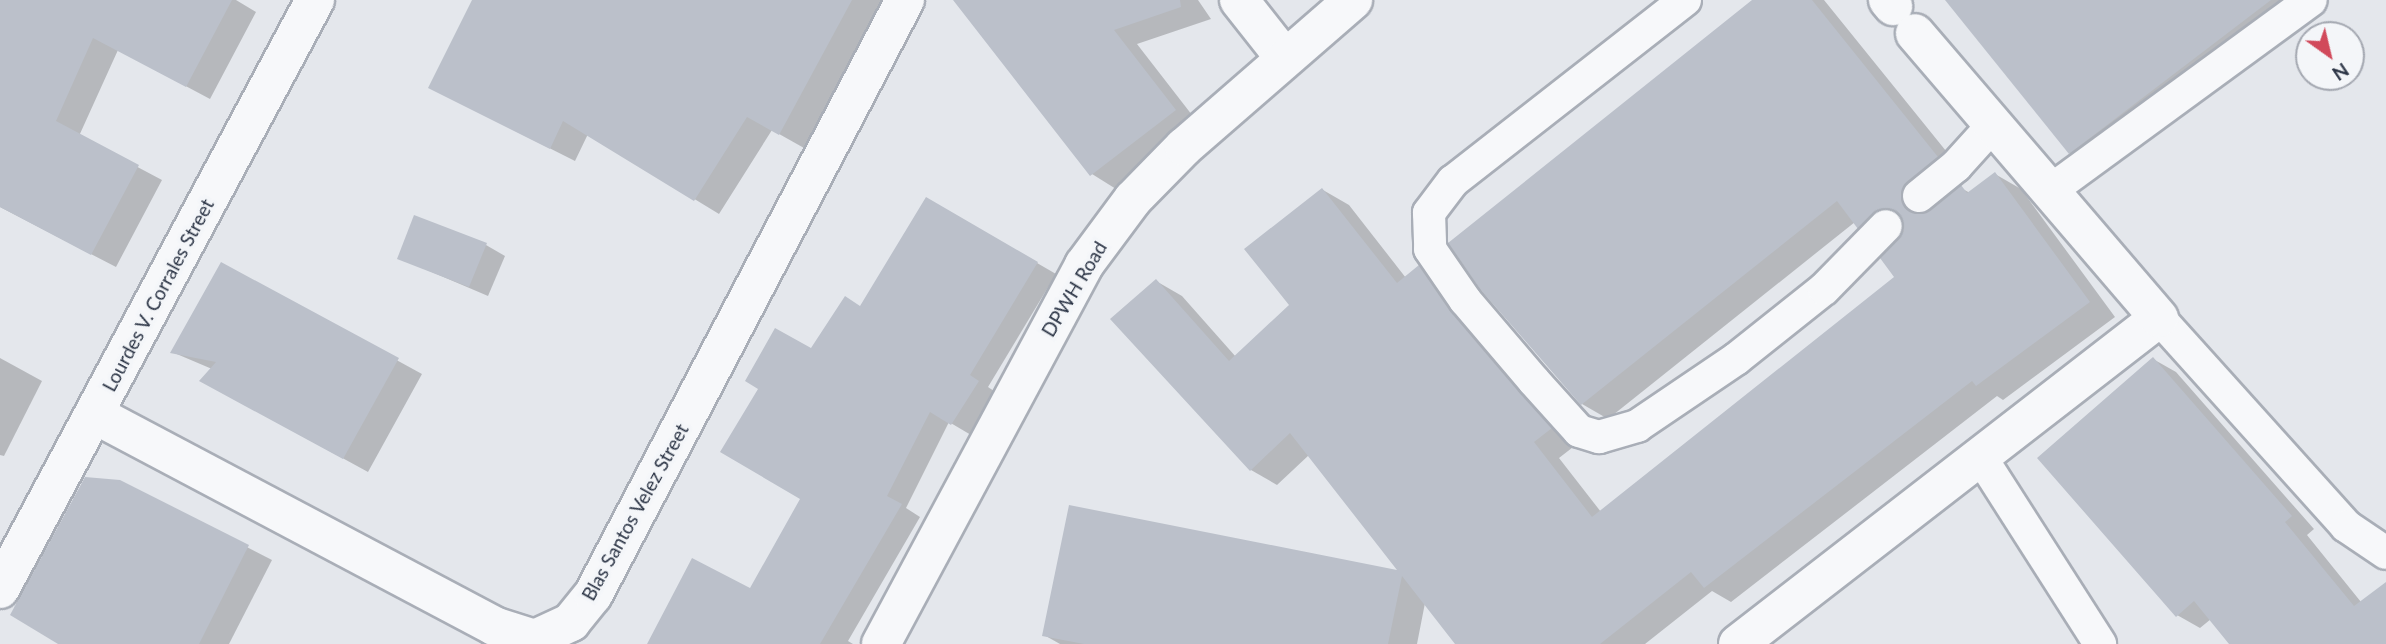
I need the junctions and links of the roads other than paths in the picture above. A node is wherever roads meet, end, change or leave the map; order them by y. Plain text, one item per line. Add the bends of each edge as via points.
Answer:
1 (315, 0) edge
2 (905, 0) edge
3 (1239, 0) edge
4 (1353, 0) edge
5 (1685, 0) edge
6 (2311, 0) edge
7 (1899, 13) edge
8 (1284, 57) junction
9 (1993, 125) junction
10 (2050, 191) junction
11 (1919, 196) dead end
12 (1886, 226) dead end
13 (2159, 318) junction
14 (94, 414) junction
15 (1980, 456) junction
16 (2386, 553) edge
17 (0, 589) edge
18 (881, 644) edge
19 (1738, 644) edge
20 (2100, 644) edge

1 - 14 street, Lourdes V. Corrales Street
2 - 14 street, Blas Santos Velez Street via 593,595 571,622 535,639 494,626
3 - 8 street
4 - 8 street, DPWH Road
5 - 12 lane via 1452,181 1429,213 1430,249 1465,300 1534,381 1579,431 1599,437 1637,426 1735,359 1824,289
6 - 10 lane
7 - 9 street
8 - 18 street, DPWH Road via 1133,199 1084,265
9 - 10 street
9 - 11 lane via 1956,166
10 - 13 street
13 - 15 street
13 - 16 lane via 2346,526
14 - 17 street, Lourdes V. Corrales Street
15 - 19 street
15 - 20 lane

